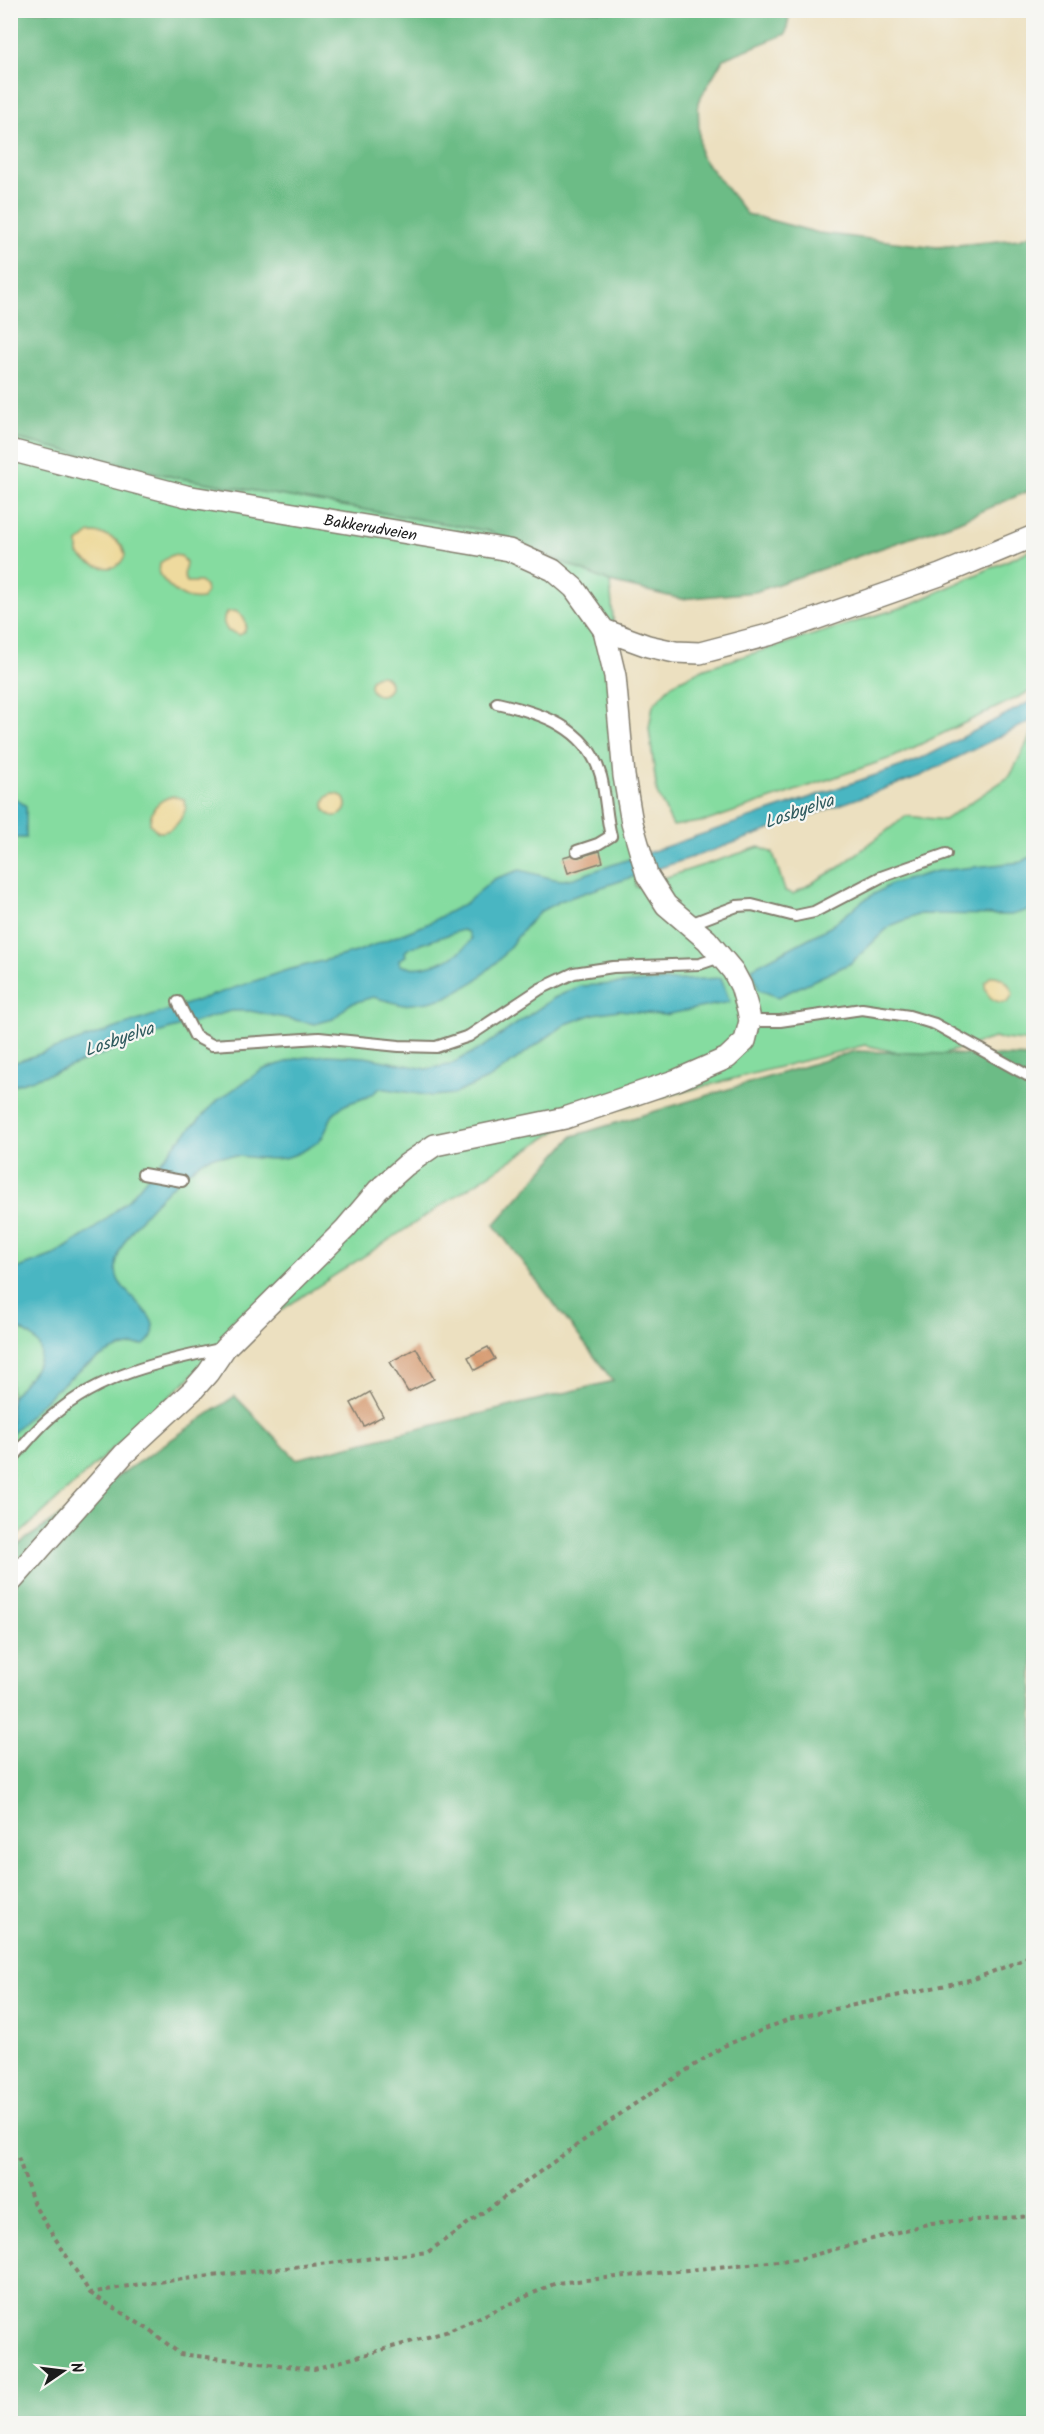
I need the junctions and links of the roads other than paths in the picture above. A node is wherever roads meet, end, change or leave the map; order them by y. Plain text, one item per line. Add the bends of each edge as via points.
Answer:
1 (10, 450) edge
2 (1034, 536) edge
3 (604, 630) junction
4 (497, 703) dead end
5 (622, 829) junction
6 (577, 851) dead end
7 (946, 854) dead end
8 (690, 924) junction
9 (723, 956) junction
10 (178, 1002) dead end
11 (750, 1021) junction
12 (1034, 1079) edge
13 (144, 1174) dead end
14 (182, 1181) dead end
15 (225, 1348) junction
16 (10, 1461) edge
17 (10, 1583) edge

1 - 3 street, Bakkerudveien via 186,496 509,550 553,570 574,588
2 - 3 street via 940,575 772,634 700,654 648,646
3 - 5 street via 615,676 624,776
4 - 5 lane via 533,711 582,740 593,755
5 - 6 lane
5 - 8 street via 638,845 647,875 666,905
7 - 8 lane via 881,877 814,912 795,916 752,905 737,906
8 - 9 street
9 - 10 lane via 700,964 613,967 574,973 540,989 469,1036 436,1047 319,1038 212,1045 199,1040 191,1031
9 - 11 street via 741,986
11 - 12 lane via 862,1010 909,1016 935,1024
11 - 15 street via 745,1041 728,1058 678,1080 565,1118 435,1145 378,1190 345,1229
13 - 14 lane
15 - 16 lane via 165,1360 79,1395 49,1418
15 - 17 street via 193,1390 124,1454

